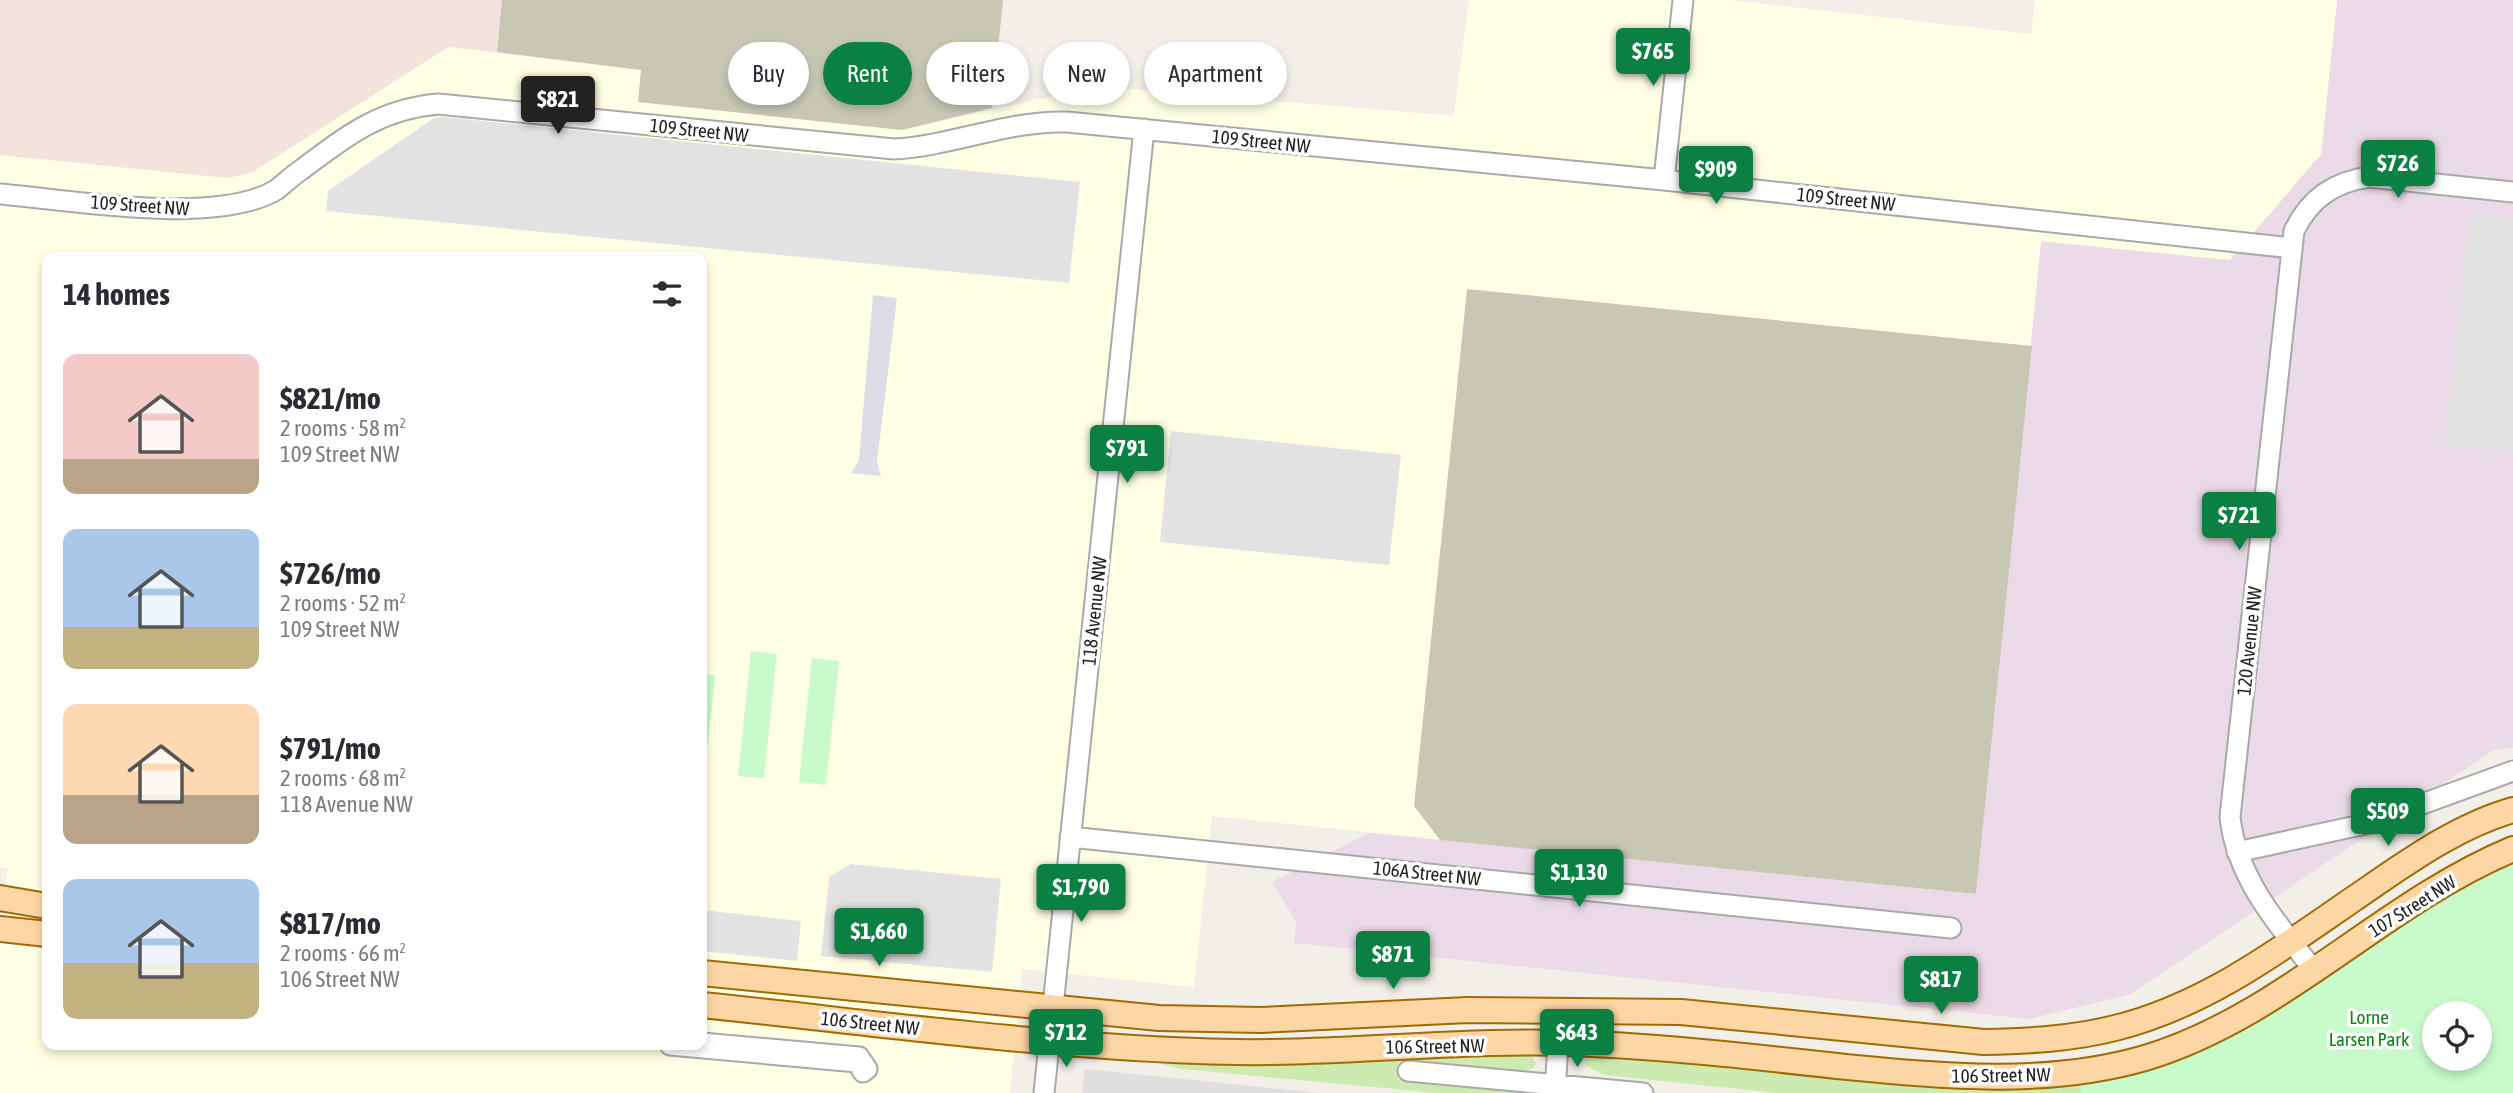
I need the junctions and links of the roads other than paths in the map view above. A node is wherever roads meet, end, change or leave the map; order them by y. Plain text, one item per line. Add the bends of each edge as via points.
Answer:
1 (1683, 0) edge
2 (1143, 129) junction
3 (1664, 180) junction
4 (2513, 192) edge
5 (0, 194) edge
6 (2292, 248) junction
7 (2513, 771) edge
8 (2513, 810) edge
9 (1070, 837) junction
10 (2513, 849) edge
11 (2237, 852) junction
12 (0, 898) edge
13 (42, 904) edge
14 (1951, 928) dead end
15 (0, 929) edge
16 (42, 933) edge
17 (2292, 942) junction
18 (2313, 969) junction
19 (707, 974) edge
20 (707, 1006) edge
21 (1052, 1008) junction
22 (1049, 1041) junction
23 (707, 1043) edge
24 (1558, 1043) junction
25 (707, 1048) edge
26 (1408, 1072) dead end
27 (1556, 1088) edge
28 (1044, 1093) edge
29 (1643, 1093) edge

1 - 3 street
2 - 3 street, 109 Street NW
2 - 5 street, 109 Street NW via 1049,121 948,143 894,149 438,104 404,109 366,123 275,190 226,206 193,211
2 - 9 street, 118 Avenue NW
3 - 6 street, 109 Street NW
4 - 6 street via 2369,177 2348,180 2314,201 2294,231
6 - 11 street, 120 Avenue NW via 2230,817
7 - 11 street via 2370,823
8 - 17 main road, 107 Street NW via 2433,846
9 - 14 street, 106A Street NW
9 - 21 street, 118 Avenue NW
10 - 18 main road, 107 Street NW via 2473,868
11 - 17 street, 120 Avenue NW via 2249,880
12 - 13 main road
15 - 16 main road
17 - 18 street, 120 Avenue NW
17 - 21 main road, 106 Street NW via 2224,984 2152,1017 2034,1041 1972,1041 1681,1012 1468,1010 1204,1020
18 - 24 main road, 106 Street NW via 2235,1019 2185,1042 2145,1058 2081,1072 1977,1078 1663,1048
19 - 21 main road, 106 Street NW
20 - 22 main road, 106 Street NW
21 - 22 street, 118 Avenue NW
22 - 24 main road, 106 Street NW via 1214,1052
22 - 28 street, 118 Avenue NW
23 - 25 street via 859,1057 867,1069 863,1072 858,1062
24 - 27 street
26 - 27 street, 106 Street NW
27 - 29 street, 106 Street NW

